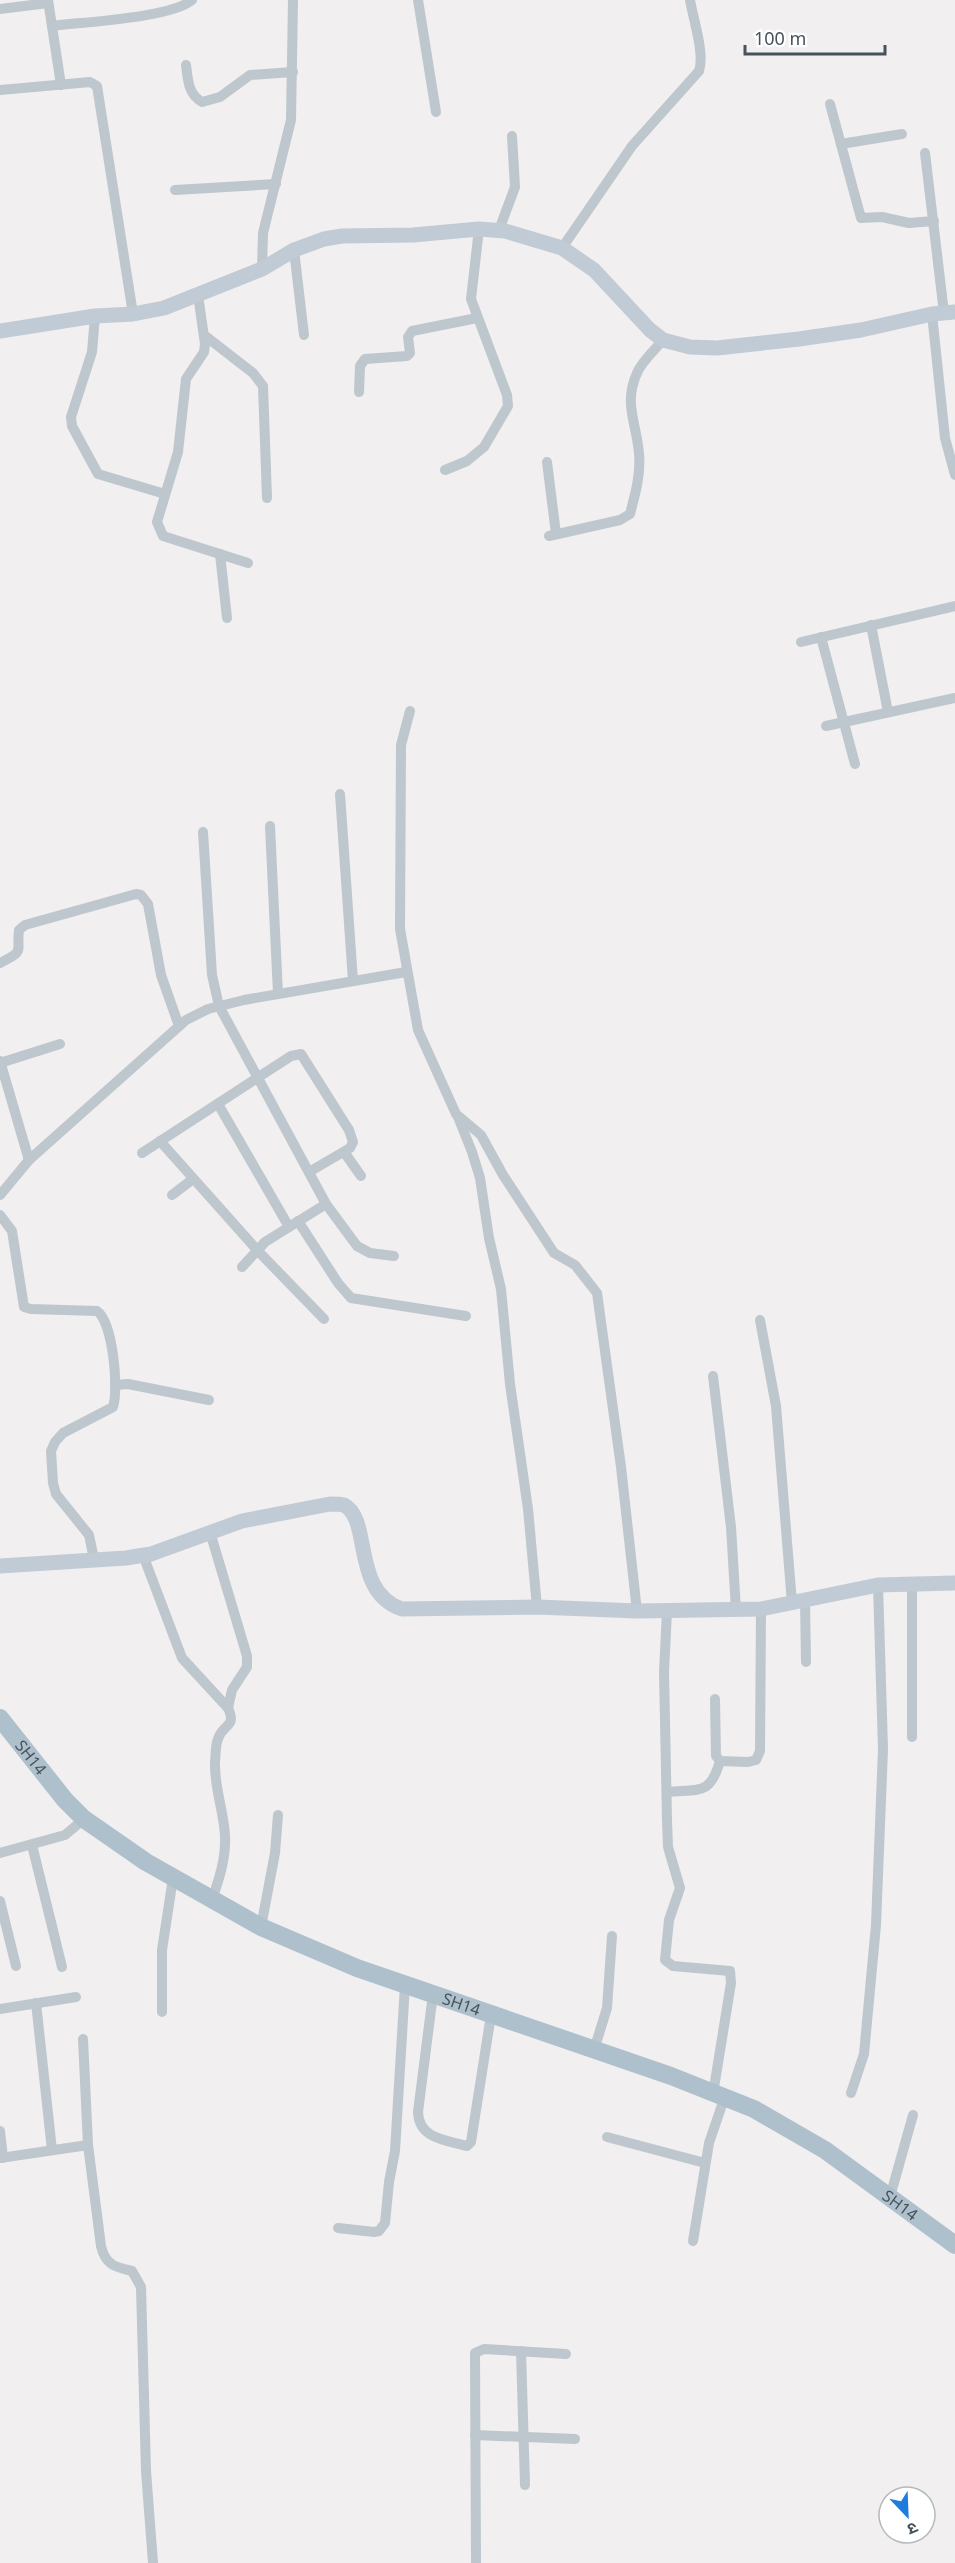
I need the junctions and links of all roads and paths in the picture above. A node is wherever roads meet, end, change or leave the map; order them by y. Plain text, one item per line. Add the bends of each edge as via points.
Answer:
1 (192, 0) edge
2 (293, 0) edge
3 (418, 0) edge
4 (690, 0) edge
5 (48, 2) edge
6 (0, 9) edge
7 (52, 26) junction
8 (186, 65) dead end
9 (293, 72) junction
10 (61, 85) junction
11 (0, 90) edge
12 (830, 104) dead end
13 (436, 112) dead end
14 (902, 134) dead end
15 (512, 136) dead end
16 (841, 144) junction
17 (925, 153) dead end
18 (276, 184) junction
19 (175, 190) dead end
20 (934, 220) junction
21 (479, 229) junction
22 (500, 230) junction
23 (562, 248) junction
24 (294, 250) junction
25 (262, 269) junction
26 (198, 295) junction
27 (944, 313) edge
28 (133, 314) junction
29 (95, 316) junction
30 (477, 318) junction
31 (0, 331) edge
32 (204, 335) junction
33 (304, 335) dead end
34 (663, 340) junction
35 (359, 392) dead end
36 (950, 438) edge
37 (547, 462) dead end
38 (445, 470) dead end
39 (955, 476) edge
40 (165, 494) junction
41 (267, 498) dead end
42 (219, 554) junction
43 (248, 563) dead end
44 (955, 606) edge
45 (227, 618) dead end
46 (871, 625) junction
47 (821, 637) junction
48 (801, 642) dead end
49 (955, 698) edge
50 (410, 711) dead end
51 (888, 712) junction
52 (843, 722) junction
53 (826, 726) dead end
54 (855, 764) dead end
55 (339, 794) dead end
56 (270, 826) dead end
57 (203, 832) dead end
58 (0, 963) edge
59 (406, 972) junction
60 (353, 981) junction
61 (278, 994) junction
62 (219, 1006) junction
63 (179, 1026) junction
64 (60, 1044) dead end
65 (0, 1062) edge
66 (257, 1078) junction
67 (218, 1104) junction
68 (456, 1114) junction
69 (160, 1141) junction
70 (344, 1152) junction
71 (141, 1153) dead end
72 (29, 1160) junction
73 (309, 1172) junction
74 (361, 1176) dead end
75 (194, 1179) junction
76 (0, 1195) edge
77 (172, 1195) dead end
78 (326, 1204) junction
79 (0, 1215) edge
80 (294, 1224) junction
81 (256, 1250) junction
82 (394, 1256) dead end
83 (242, 1267) dead end
84 (466, 1316) dead end
85 (324, 1319) dead end
86 (760, 1320) dead end
87 (713, 1376) dead end
88 (115, 1384) junction
89 (209, 1400) dead end
90 (210, 1532) junction
91 (143, 1555) junction
92 (94, 1559) junction
93 (0, 1566) edge
94 (955, 1583) edge
95 (912, 1584) junction
96 (878, 1585) junction
97 (799, 1602) junction
98 (537, 1607) junction
99 (761, 1609) junction
100 (736, 1610) junction
101 (637, 1611) junction
102 (667, 1611) junction
103 (807, 1662) dead end
104 (715, 1699) dead end
105 (228, 1708) junction
106 (3, 1728) edge
107 (912, 1737) dead end
108 (720, 1761) junction
109 (667, 1792) junction
110 (278, 1815) dead end
111 (84, 1819) junction
112 (32, 1845) junction
113 (0, 1853) edge
114 (173, 1878) junction
115 (212, 1900) junction
116 (0, 1901) edge
117 (261, 1927) junction
118 (612, 1936) dead end
119 (16, 1966) dead end
120 (62, 1967) dead end
121 (405, 1985) junction
122 (433, 1994) junction
123 (76, 1997) dead end
124 (36, 2003) junction
125 (0, 2009) edge
126 (162, 2012) dead end
127 (491, 2015) junction
128 (83, 2039) dead end
129 (594, 2050) junction
130 (851, 2093) dead end
131 (718, 2097) junction
132 (913, 2115) dead end
133 (0, 2131) edge
134 (607, 2137) dead end
135 (88, 2145) junction
136 (52, 2150) junction
137 (1, 2158) edge
138 (705, 2163) junction
139 (890, 2198) junction
140 (338, 2228) dead end
141 (693, 2241) dead end
142 (955, 2245) edge
143 (521, 2351) junction
144 (566, 2354) dead end
145 (475, 2434) junction
146 (522, 2437) junction
147 (575, 2439) dead end
148 (525, 2485) dead end
149 (153, 2563) edge
150 (476, 2563) edge

1 - 7 street via 141,15
2 - 9 street
3 - 13 street
4 - 23 street via 700,54 699,71 632,146
5 - 6 street
5 - 7 street
7 - 10 street
8 - 9 street via 189,87 202,102 220,97 250,75
9 - 18 street via 291,120
10 - 11 street
10 - 28 street via 90,82 98,90
12 - 16 street
14 - 16 street
15 - 22 street via 515,187
16 - 20 street via 861,218 882,217 909,223
17 - 20 street
18 - 19 street
18 - 25 street via 263,233
20 - 27 street
21 - 22 street
21 - 24 street via 324,238
21 - 30 street via 470,290
22 - 23 street
23 - 34 street via 594,270
24 - 25 street
24 - 33 street
25 - 26 street
26 - 28 street
26 - 32 street
27 - 34 street via 861,330 728,347 690,348
27 - 36 street
28 - 29 street
29 - 31 street
29 - 40 street via 92,352 72,410 72,426 98,474
30 - 35 street via 412,331 407,356 365,359 360,366
30 - 38 street via 508,406 477,455
32 - 40 street via 204,352 186,379 178,452
32 - 41 street via 253,373 263,386
34 - 37 street via 638,370 630,398 639,453 639,474 630,514 620,520 552,535
36 - 39 street
40 - 42 street via 158,517 158,530 163,536
42 - 43 street
42 - 45 street
44 - 46 street
46 - 47 street
46 - 51 street
47 - 48 street
47 - 52 street
49 - 51 street
50 - 59 street via 401,745 400,929
51 - 52 street
52 - 53 street
52 - 54 street
55 - 60 street
56 - 61 street
57 - 62 street via 212,975
58 - 63 street via 17,953 19,930 25,926 141,895 148,904 159,966
59 - 60 street
59 - 68 street via 418,1030
60 - 61 street
61 - 62 street
62 - 63 street
62 - 66 street
63 - 72 street
64 - 65 street
65 - 72 street
66 - 67 street
66 - 70 street via 291,1056 301,1054 352,1137 352,1146
66 - 73 street
67 - 69 street
67 - 80 street
68 - 98 street via 478,1170 501,1289
68 - 101 street via 481,1135 554,1253 575,1265 597,1293
69 - 71 street
69 - 75 street
70 - 73 street
70 - 74 street
72 - 76 street
73 - 78 street
75 - 77 street
75 - 81 street
78 - 80 street
78 - 82 street via 363,1250
79 - 88 street via 12,1231 24,1307 102,1314
80 - 81 street
80 - 84 street via 351,1298
81 - 83 street
81 - 85 street
86 - 97 street via 776,1406
87 - 100 street via 731,1527
88 - 89 street
88 - 92 street via 114,1407 63,1433 51,1451 56,1494 88,1535
90 - 91 street
90 - 98 street via 268,1514 343,1505 352,1513 374,1584 391,1605 402,1609
90 - 105 street via 247,1656 247,1667 232,1690
91 - 92 street
91 - 105 street via 183,1658
92 - 93 street
94 - 95 street
95 - 96 street
95 - 107 street
96 - 97 street
96 - 130 street via 883,1749 876,1925 864,2054
97 - 99 street
97 - 103 street
98 - 101 street
99 - 100 street
99 - 108 street via 759,1756 748,1762
100 - 102 street
101 - 102 street
102 - 109 street
104 - 108 street via 715,1749
105 - 115 street via 231,1723 218,1737 216,1747 216,1787 225,1836 223,1864
106 - 111 main road, SH14 / SH14
108 - 109 street via 715,1777 704,1788
109 - 131 street via 668,1847 680,1888 669,1920 665,1960 673,1966 724,1969 732,1975
110 - 117 street
111 - 112 street via 65,1835
111 - 114 main road, SH14 / SH14
112 - 113 street
112 - 120 street
114 - 115 main road, SH14 / SH14
114 - 126 street via 162,1950
115 - 117 main road, SH14 / SH14
116 - 119 street
117 - 121 main road, SH14 / SH14
118 - 129 street via 607,2008
121 - 122 main road, SH14 / SH14
121 - 140 street via 395,2151 385,2223 374,2232
122 - 127 main road, SH14 / SH14
122 - 127 street via 418,2122 434,2137 467,2146 471,2142
123 - 124 street
124 - 125 street
124 - 136 street
127 - 129 main road, SH14 / SH14
128 - 135 street
129 - 131 main road, SH14 / SH14
131 - 138 street
131 - 139 main road, SH14 / SH14 via 776,2120
132 - 139 street
133 - 137 street
134 - 138 street
135 - 136 street
135 - 149 street via 104,2257 109,2264 132,2271 141,2287
136 - 137 street
138 - 141 street
139 - 142 main road, SH14 / SH14
143 - 144 street
143 - 145 street via 484,2349 475,2353
143 - 146 street
145 - 146 street
145 - 150 street
146 - 147 street
146 - 148 street

